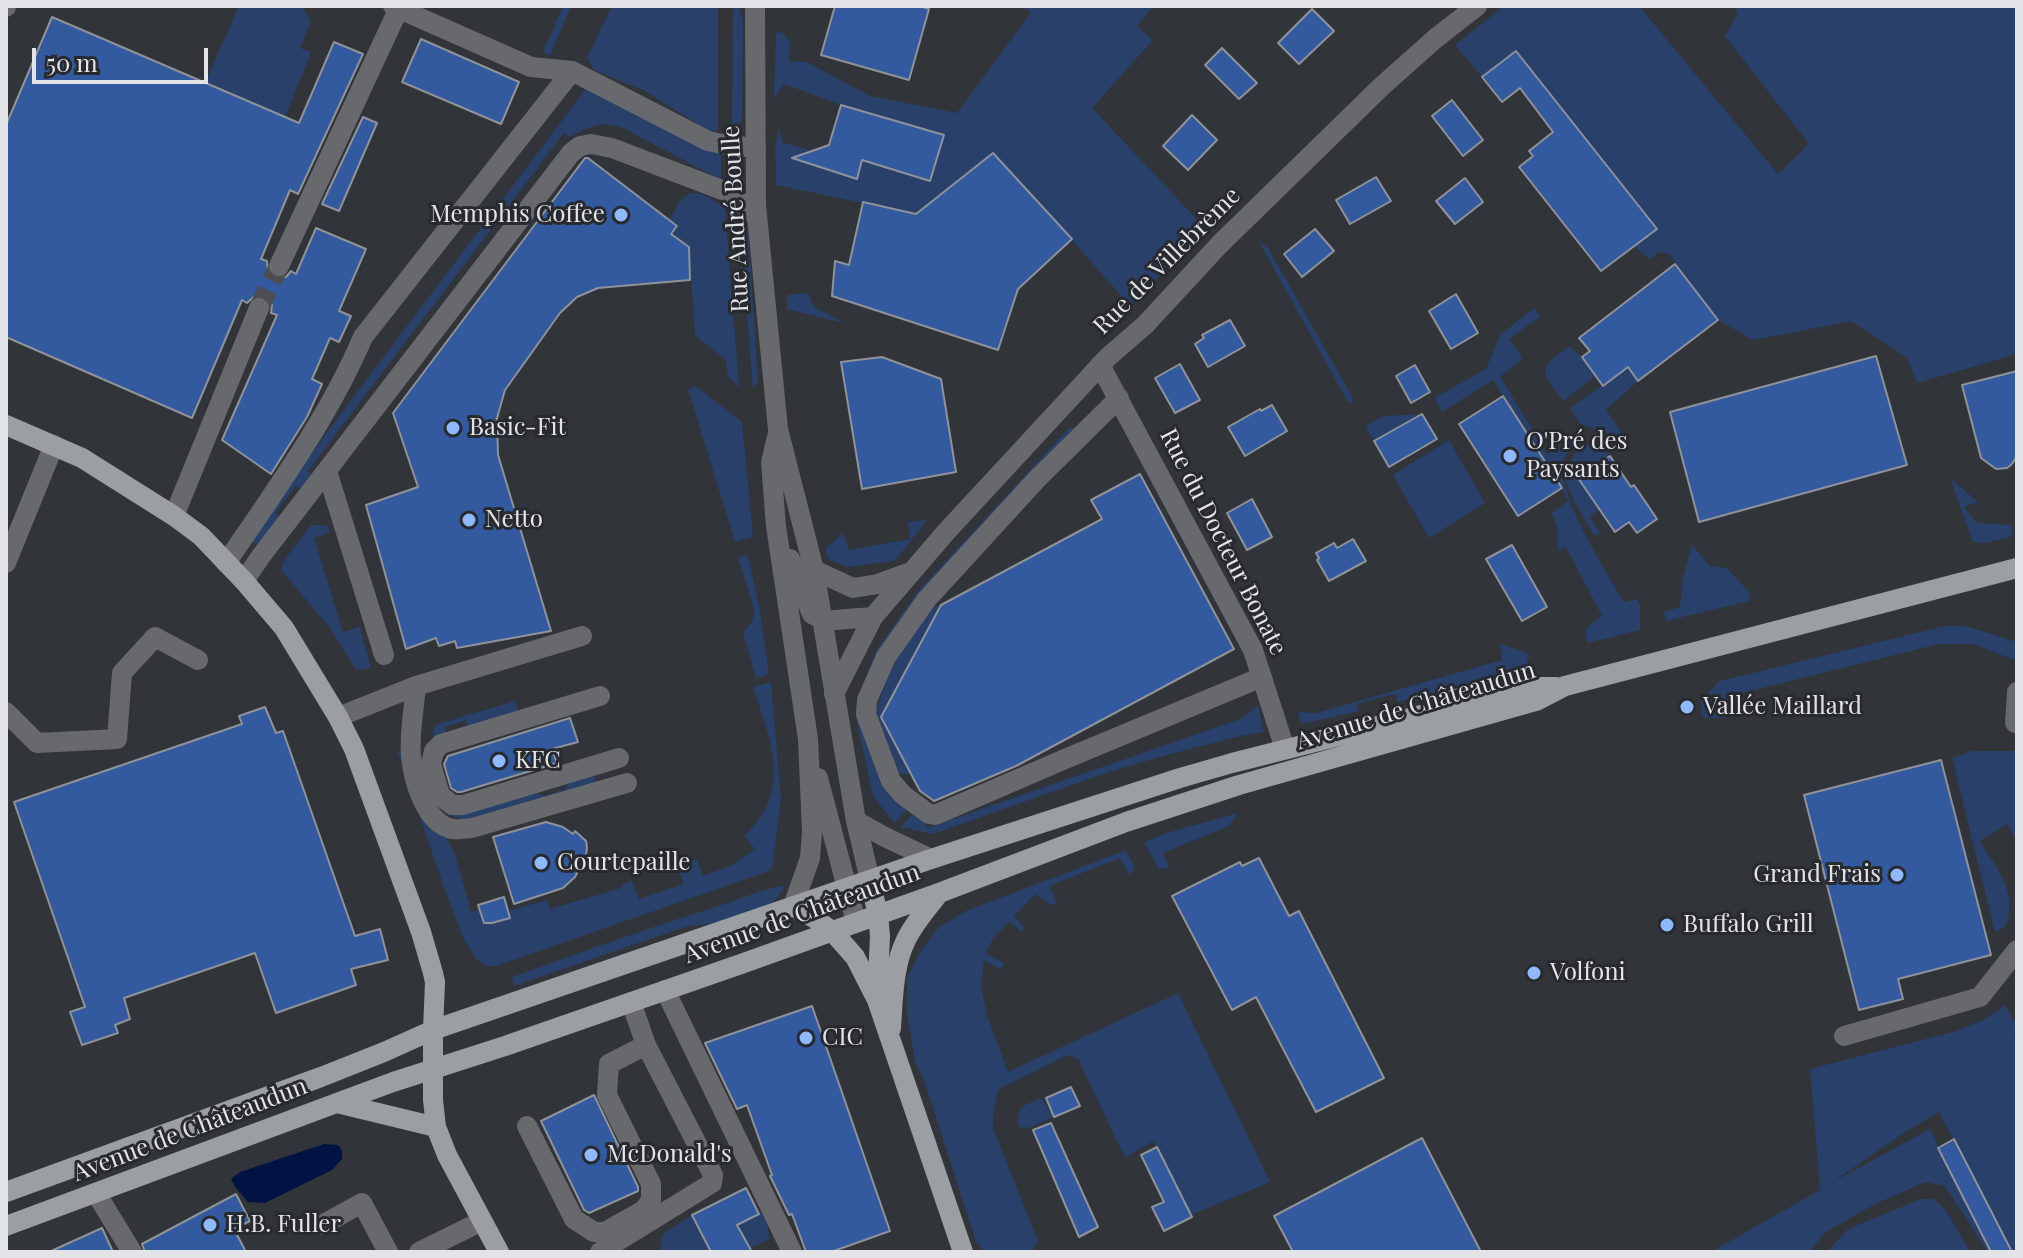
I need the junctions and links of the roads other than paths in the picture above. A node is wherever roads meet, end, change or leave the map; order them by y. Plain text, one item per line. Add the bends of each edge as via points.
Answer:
1 (755, 6) edge
2 (1477, 6) edge
3 (396, 7) edge
4 (572, 71) junction
5 (756, 148) junction
6 (757, 218) junction
7 (279, 266) tunnel mouth
8 (259, 308) tunnel mouth
9 (1100, 365) junction
10 (1119, 398) junction
11 (6, 425) edge
12 (778, 429) junction
13 (54, 445) junction
14 (327, 471) junction
15 (174, 516) junction
16 (776, 526) junction
17 (6, 563) edge
18 (226, 563) junction
19 (2017, 568) edge
20 (814, 570) junction
21 (911, 572) junction
22 (244, 581) junction
23 (853, 588) junction
24 (818, 613) junction
25 (873, 617) junction
26 (582, 636) dead end
27 (792, 636) junction
28 (384, 655) dead end
29 (198, 660) dead end
30 (1262, 677) junction
31 (416, 686) junction
32 (1565, 686) junction
33 (2017, 692) edge
34 (834, 694) junction
35 (600, 696) dead end
36 (6, 712) edge
37 (338, 717) junction
38 (2017, 723) edge
39 (808, 739) junction
40 (1285, 749) junction
41 (619, 758) dead end
42 (627, 783) dead end
43 (856, 821) junction
44 (931, 859) junction
45 (870, 880) junction
46 (847, 888) junction
47 (939, 893) junction
48 (793, 906) junction
49 (878, 915) junction
50 (856, 922) junction
51 (832, 931) junction
52 (2017, 950) edge
53 (665, 990) junction
54 (877, 1000) junction
55 (631, 1002) junction
56 (433, 1030) junction
57 (1844, 1036) dead end
58 (889, 1040) junction
59 (646, 1045) junction
60 (434, 1069) junction
61 (337, 1103) junction
62 (527, 1126) dead end
63 (436, 1127) junction
64 (6, 1192) edge
65 (96, 1193) junction
66 (482, 1221) junction
67 (322, 1225) dead end
68 (6, 1226) edge
69 (441, 1247) edge
70 (132, 1252) edge
71 (388, 1252) edge
72 (419, 1252) edge
73 (499, 1252) edge
74 (600, 1252) edge
75 (792, 1252) edge
76 (963, 1252) edge

1 - 5 street, Rue André Boulle
2 - 9 street, Rue de Villebrème via 1382,86
3 - 4 street via 531,67
3 - 7 street
4 - 5 street via 708,141
4 - 18 street via 363,337 294,462
5 - 6 street, Rue André Boulle
6 - 12 street, Rue André Boulle
6 - 14 street via 730,193 612,148 580,146
8 - 15 street
9 - 10 street, Rue du Docteur Bonate
9 - 21 street, Rue de Villebrème
10 - 30 street, Rue du Docteur Bonate via 1253,650
10 - 30 street via 927,599 886,657 866,714 891,781 935,815
11 - 13 main road
12 - 16 street, Rue André Boulle via 771,462
12 - 20 street, Rue André Boulle
13 - 15 main road
13 - 17 street
14 - 22 street
14 - 28 street
15 - 18 main road
16 - 24 street, Rue André Boulle
16 - 27 street, Rue André Boulle
18 - 22 main road
19 - 32 main road
20 - 23 street
20 - 24 street, Rue André Boulle
21 - 23 street, Rue de Villebrème
21 - 25 street, Rue de Villebrème
22 - 37 main road via 284,628
23 - 24 street, Rue de Villebrème
24 - 25 street
24 - 27 street
24 - 34 street, Rue André Boulle
25 - 34 street, Rue de Villebrème
26 - 31 street
27 - 39 street, Rue André Boulle
29 - 36 street via 155,637 122,673 117,739 37,743
30 - 40 street, Rue du Docteur Bonate
31 - 37 street
31 - 42 street via 411,755 425,808 439,824 472,828
32 - 40 main road, Avenue de Châteaudun via 1532,687
32 - 47 main road, Avenue de Châteaudun via 1536,701 1187,801
33 - 38 street
34 - 43 street, Rue André Boulle
35 - 41 street via 441,744 431,764 440,795 452,805 463,805
37 - 56 main road via 426,947 435,982
39 - 46 street
39 - 48 street, Rue André Boulle via 810,858
40 - 44 main road, Avenue de Châteaudun
43 - 44 street
43 - 45 street, Rue André Boulle
44 - 45 main road, Avenue de Châteaudun
45 - 46 main road, Avenue de Châteaudun
45 - 49 main road
46 - 48 main road, Avenue de Châteaudun
46 - 50 street
47 - 49 main road, Avenue de Châteaudun
47 - 58 main road via 902,950
48 - 51 main road
48 - 56 main road, Avenue de Châteaudun
49 - 50 main road, Avenue de Châteaudun
49 - 54 main road
50 - 51 main road, Avenue de Châteaudun
51 - 53 main road, Avenue de Châteaudun
51 - 54 main road via 855,957
52 - 57 street via 1980,997
53 - 55 main road, Avenue de Châteaudun
53 - 75 street
54 - 58 main road
55 - 59 street
55 - 60 main road, Avenue de Châteaudun
56 - 60 main road
56 - 64 main road, Avenue de Châteaudun via 321,1077
58 - 76 main road
59 - 62 street via 609,1064 607,1095 651,1184 651,1200 644,1210 605,1232 594,1232 574,1219
59 - 74 street via 713,1175 712,1183
60 - 61 main road, Avenue de Châteaudun
60 - 63 main road
61 - 63 main road
61 - 65 main road, Avenue de Châteaudun
63 - 66 main road
65 - 68 main road, Avenue de Châteaudun
65 - 70 street
66 - 69 street
66 - 73 main road
67 - 71 street via 362,1203
69 - 72 street

